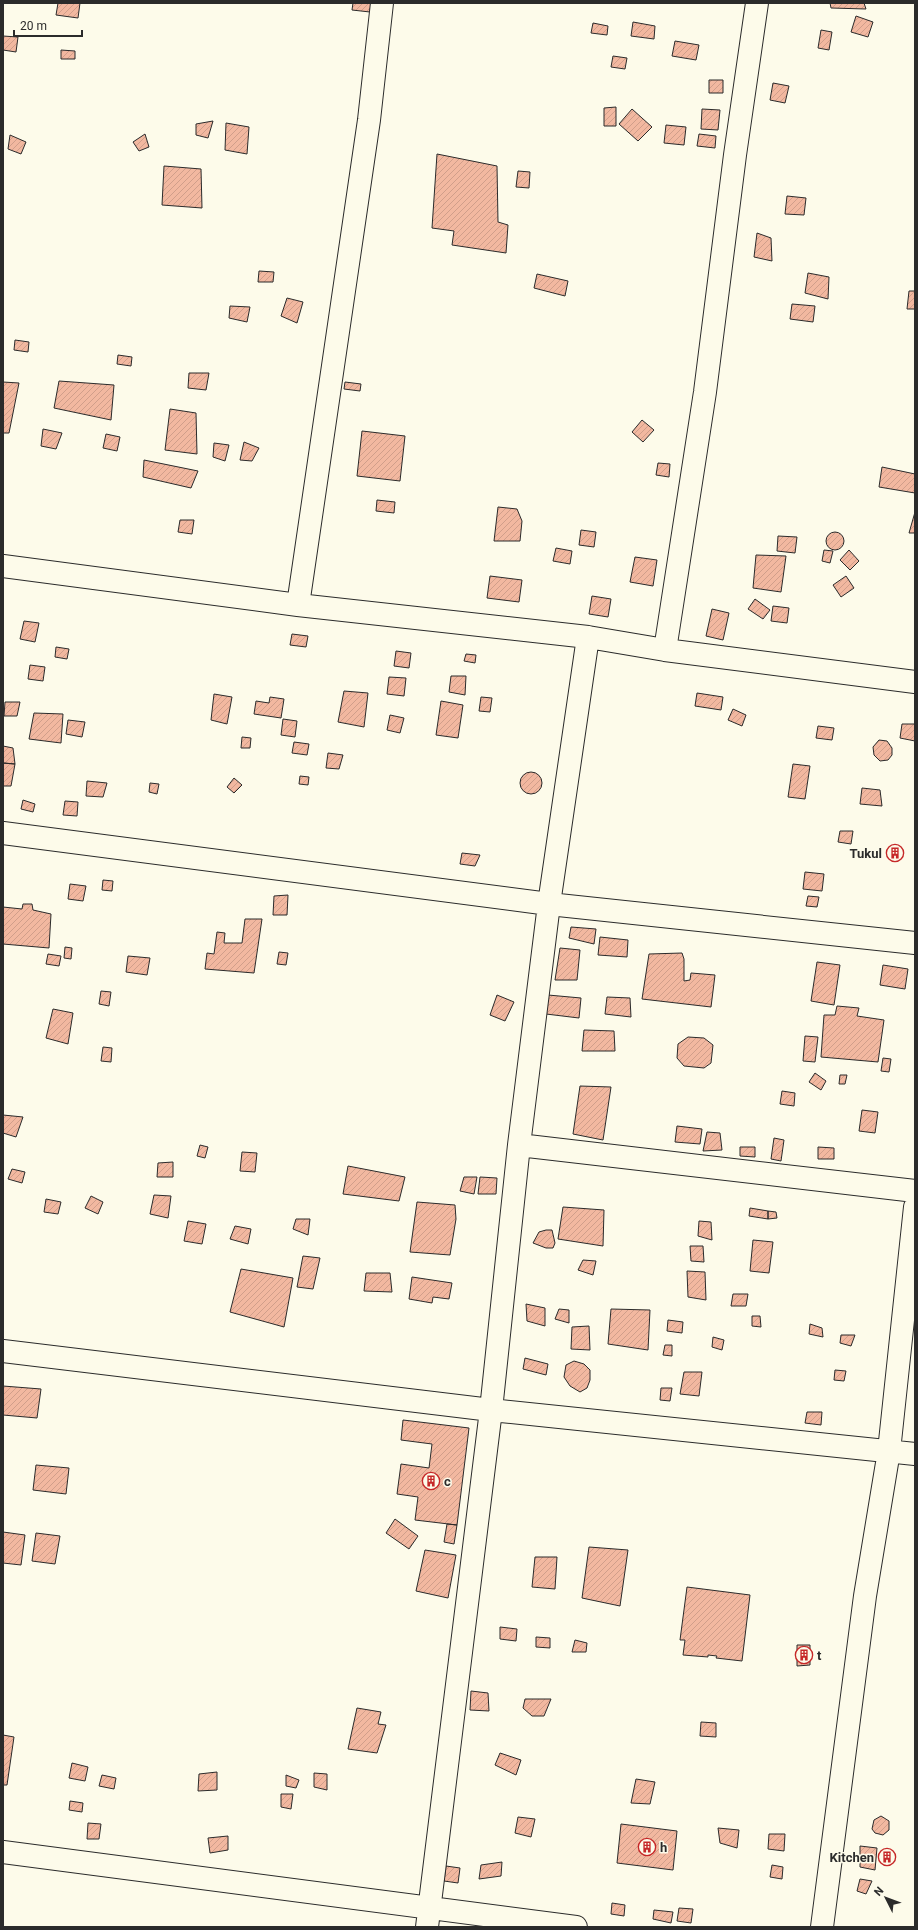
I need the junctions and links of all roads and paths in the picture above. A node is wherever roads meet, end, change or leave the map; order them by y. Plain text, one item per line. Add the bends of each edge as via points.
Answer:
1 (382, 3) edge
2 (757, 3) edge
3 (3, 566) edge
4 (298, 606) junction
5 (588, 637) junction
6 (665, 650) junction
7 (915, 682) edge
8 (3, 833) edge
9 (549, 904) junction
10 (915, 943) edge
11 (519, 1145) junction
12 (915, 1191) edge
13 (915, 1207) edge
14 (3, 1351) edge
15 (491, 1410) junction
16 (888, 1451) junction
17 (915, 1454) edge
18 (3, 1852) edge
19 (429, 1917) edge
20 (576, 1927) edge
21 (822, 1927) edge

1 - 4 street via 369,120
2 - 6 street via 705,392
3 - 4 street
4 - 5 street
5 - 6 street
5 - 9 street
6 - 7 street
8 - 9 street
9 - 10 street
9 - 11 street
11 - 12 street
11 - 15 street
13 - 16 street
14 - 15 street
15 - 16 street
15 - 19 street
16 - 17 street
16 - 21 street via 864,1604
18 - 19 street
19 - 20 street

